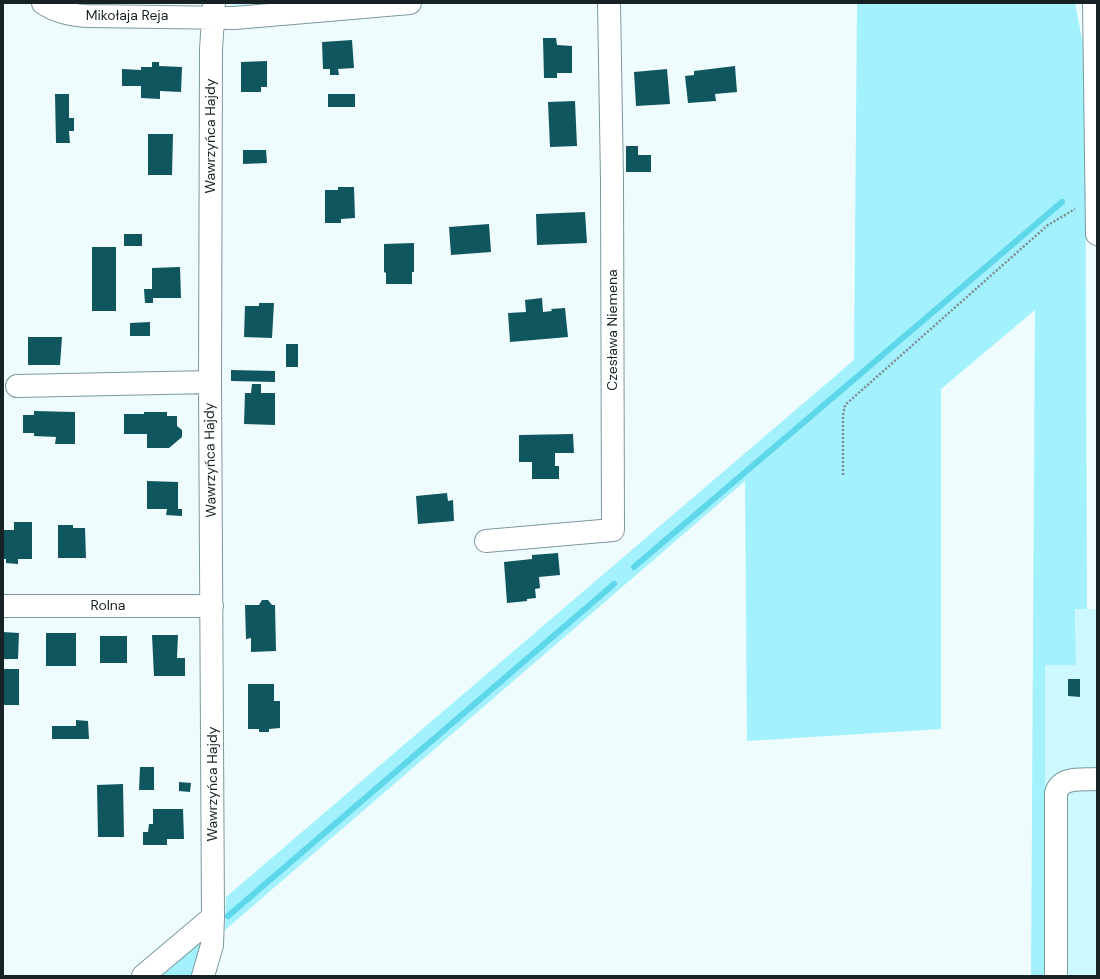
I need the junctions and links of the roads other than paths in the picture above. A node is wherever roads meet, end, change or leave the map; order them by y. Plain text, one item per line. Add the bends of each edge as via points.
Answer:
1 (43, 3) edge
2 (410, 3) edge
3 (608, 3) edge
4 (1094, 3) edge
5 (214, 10) edge
6 (1097, 200) edge
7 (1097, 234) edge
8 (210, 382) junction
9 (17, 386) dead end
10 (486, 541) dead end
11 (3, 606) edge
12 (212, 606) junction
13 (1097, 779) edge
14 (213, 917) junction
15 (143, 976) edge
16 (203, 976) edge
17 (1056, 976) edge

1 - 5 street, Mikołaja Reja via 66,14
2 - 5 street, Mikołaja Reja via 248,17
3 - 10 street, Czesława Niemena via 612,188 613,530
4 - 6 street
5 - 8 street, Wawrzyńca Hajdy via 211,50
6 - 7 street
8 - 9 street
8 - 12 street, Wawrzyńca Hajdy
11 - 12 street, Rolna
12 - 14 street, Wawrzyńca Hajdy
13 - 17 street via 1065,781 1057,788
14 - 15 street
14 - 16 street, Wawrzyńca Hajdy via 212,945

